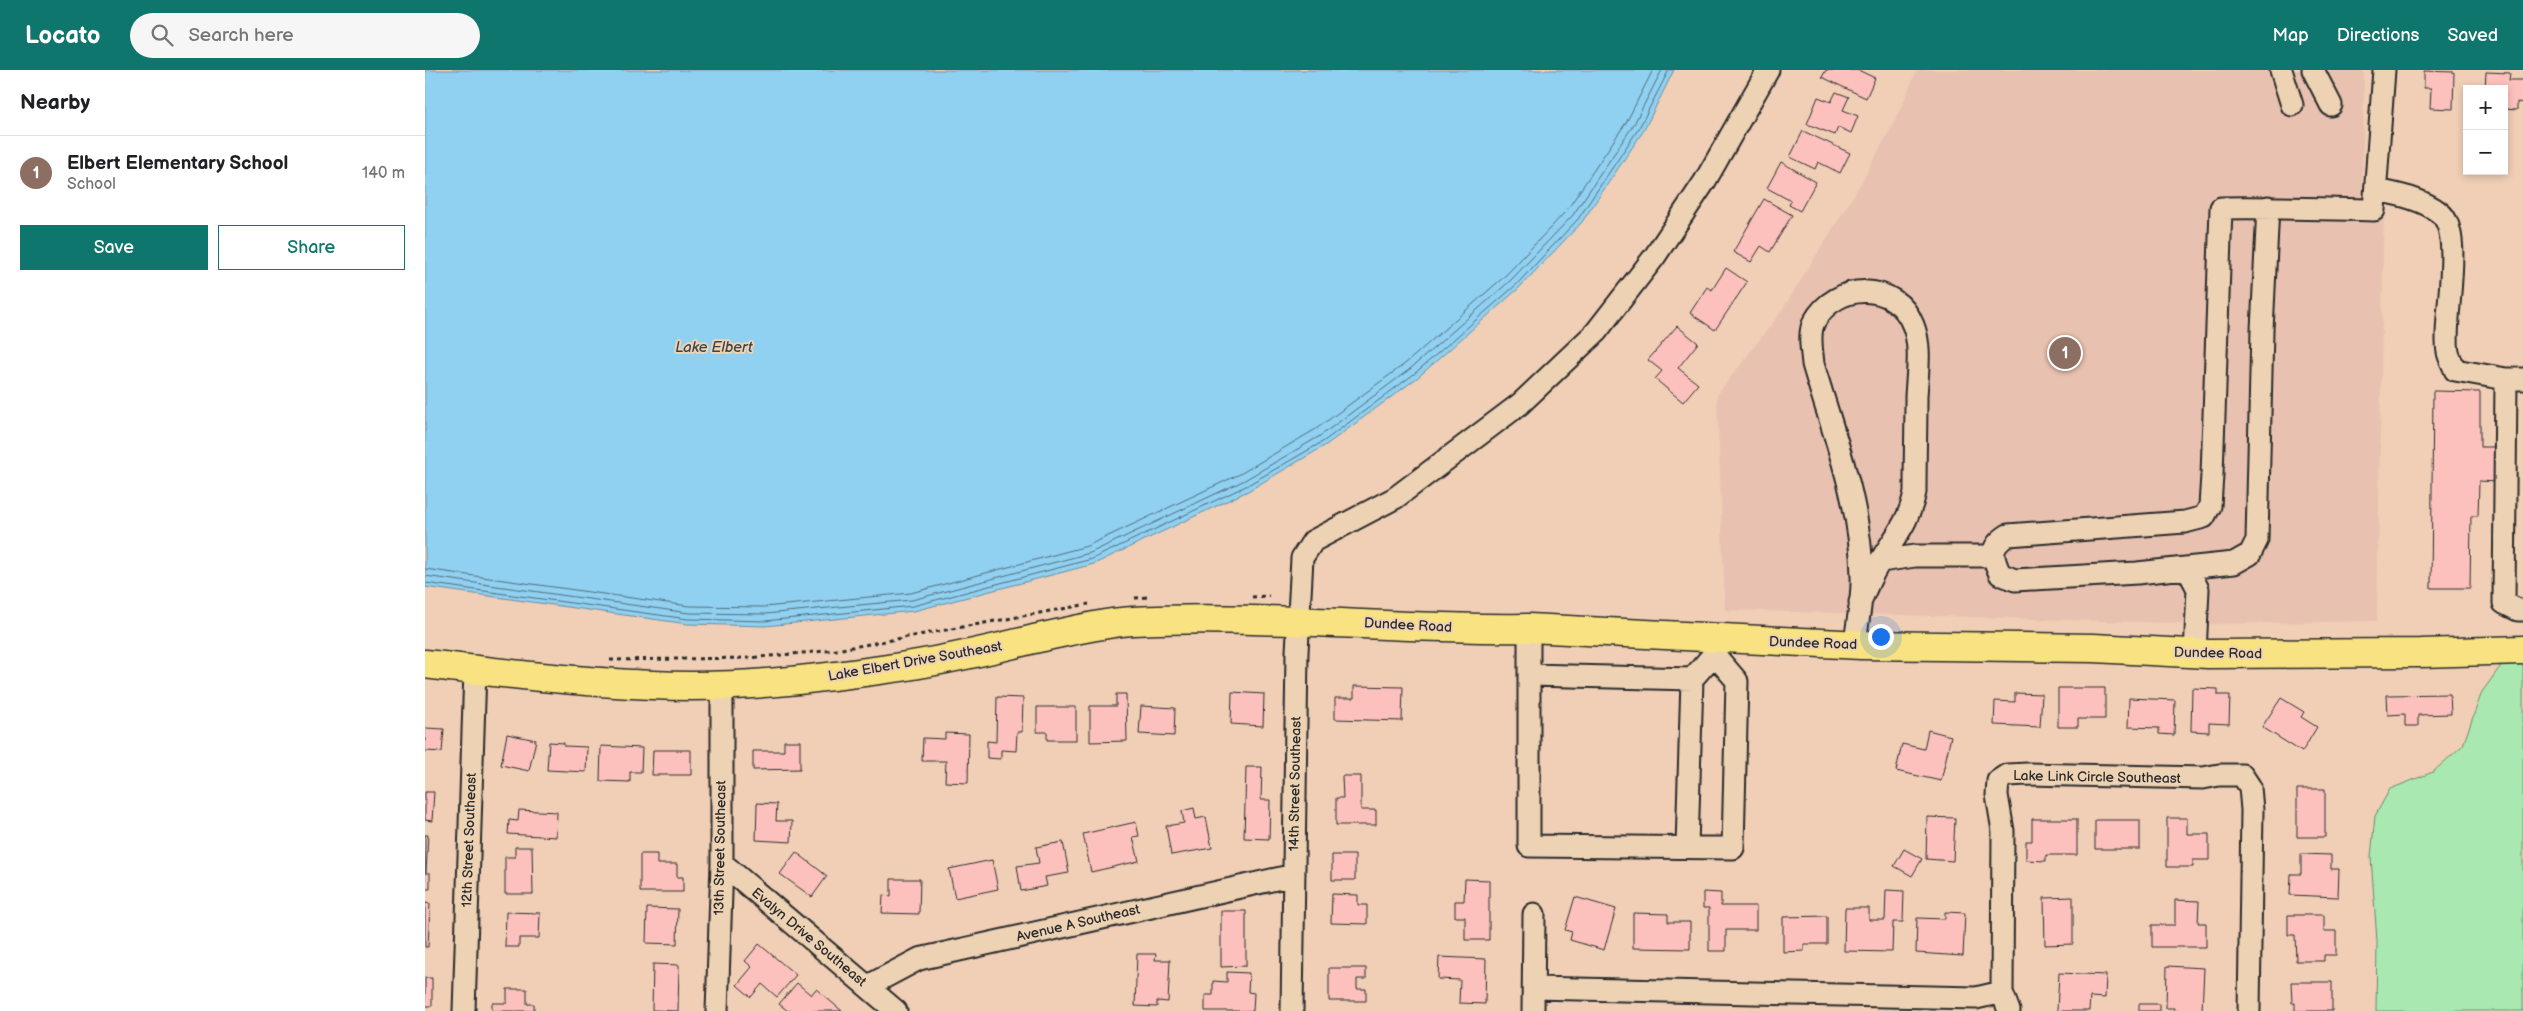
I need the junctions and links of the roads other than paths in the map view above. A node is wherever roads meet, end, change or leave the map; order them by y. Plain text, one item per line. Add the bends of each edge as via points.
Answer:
1 (1768, 70) edge
2 (2281, 70) edge
3 (2313, 70) edge
4 (2384, 70) edge
5 (2331, 104) dead end
6 (2292, 105) dead end
7 (2375, 200) junction
8 (2268, 208) junction
9 (2515, 379) edge
10 (1993, 556) junction
11 (1881, 561) junction
12 (2187, 568) junction
13 (1860, 602) junction
14 (1157, 609) joint
15 (2523, 610) edge
16 (1298, 620) junction
17 (1529, 628) junction
18 (1855, 645) junction
19 (1714, 646) junction
20 (2523, 650) edge
21 (2195, 654) junction
22 (425, 664) edge
23 (475, 670) junction
24 (1531, 676) junction
25 (1692, 678) junction
26 (722, 685) junction
27 (1687, 848) junction
28 (721, 863) junction
29 (1294, 875) junction
30 (1534, 914) dead end
31 (868, 986) junction
32 (1534, 988) junction
33 (2005, 1001) edge
34 (1763, 1003) edge
35 (464, 1011) edge
36 (717, 1011) edge
37 (896, 1011) edge
38 (1293, 1011) edge
39 (1533, 1011) edge
40 (2249, 1011) edge

1 - 16 street, 14th Street Southeast via 1705,181 1655,256 1597,332 1520,404 1395,498 1313,541 1302,558
2 - 6 street
3 - 5 street
4 - 7 street
7 - 8 street
7 - 9 street via 2402,194 2441,213 2450,228 2452,266 2448,351 2455,370
8 - 10 street via 2221,208 2212,475 2210,506 2204,517 2185,522 2008,535 1997,542
8 - 12 street via 2257,540 2250,554 2234,563
9 - 15 street via 2504,603
10 - 11 street via 1915,556
10 - 12 street via 1999,574 2015,580
11 - 13 street
11 - 13 street via 1912,510 1918,351 1913,325 1899,304 1877,291 1851,292 1828,305 1814,323 1811,341 1813,364 1854,501 1862,578
12 - 21 street via 2198,589
13 - 18 street
14 - 16 main road, Dundee Road
14 - 26 main road, Lake Elbert Drive Southeast via 1131,621 1082,628 890,669 803,680
16 - 17 main road, Dundee Road
16 - 29 street, 14th Street Southeast
17 - 19 main road, Dundee Road
17 - 24 street
18 - 19 main road, Dundee Road
18 - 21 main road, Dundee Road via 2094,648
19 - 25 street
19 - 27 street via 1737,681 1733,848
20 - 21 main road, Dundee Road
22 - 23 main road, Lake Elbert Drive Southeast
23 - 26 main road, Lake Elbert Drive Southeast via 655,685
23 - 35 street, 12th Street Southeast
24 - 25 street
24 - 27 street via 1529,846
25 - 27 street
26 - 28 street, 13th Street Southeast
28 - 31 street, Evalyn Drive Southeast
28 - 36 street, 13th Street Southeast
29 - 31 street, Avenue A Southeast via 919,959
29 - 38 street, 14th Street Southeast
30 - 32 street
31 - 37 street, Evalyn Drive Southeast
32 - 34 street, Lake Link Circle Southeast
32 - 39 street
33 - 34 street, Lake Link Circle Southeast via 1976,998
33 - 40 street, Lake Link Circle Southeast via 2003,831 1998,781 2007,775 2028,774 2203,778 2241,775 2250,787 2252,810

